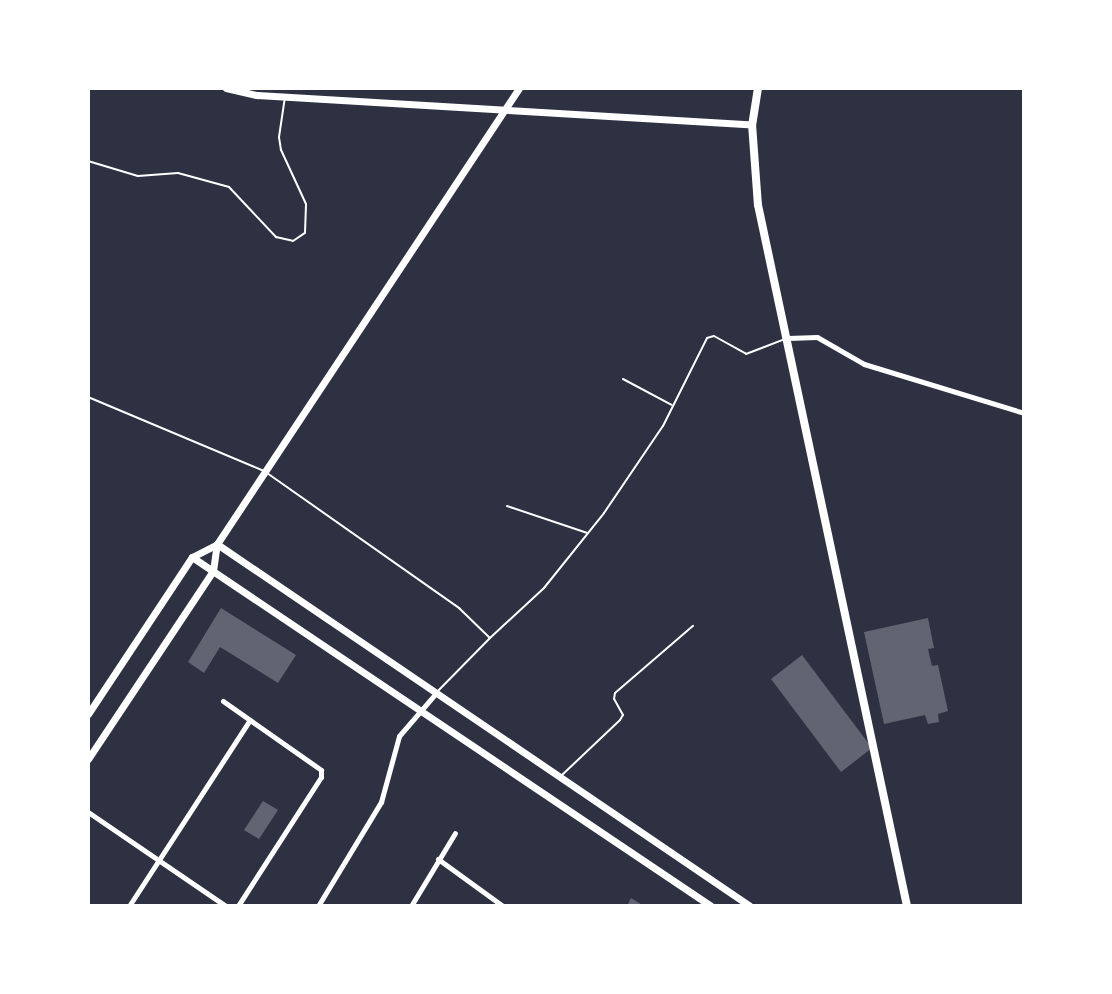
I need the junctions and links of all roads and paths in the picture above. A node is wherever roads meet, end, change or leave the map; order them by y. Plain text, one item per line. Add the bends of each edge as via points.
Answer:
1 (226, 88) edge
2 (519, 88) edge
3 (758, 88) edge
4 (286, 95) junction
5 (506, 108) junction
6 (752, 124) junction
7 (88, 161) edge
8 (788, 338) junction
9 (623, 379) dead end
10 (88, 397) edge
11 (672, 405) junction
12 (1023, 413) edge
13 (265, 472) junction
14 (507, 506) dead end
15 (588, 533) junction
16 (217, 544) junction
17 (192, 557) junction
18 (213, 571) junction
19 (693, 626) dead end
20 (490, 639) junction
21 (436, 693) junction
22 (224, 701) dead end
23 (420, 710) junction
24 (88, 714) edge
25 (249, 720) junction
26 (88, 759) edge
27 (560, 777) junction
28 (88, 812) edge
29 (455, 833) dead end
30 (158, 859) junction
31 (438, 859) junction
32 (129, 906) edge
33 (226, 906) edge
34 (238, 906) edge
35 (318, 906) edge
36 (411, 906) edge
37 (502, 906) edge
38 (711, 906) edge
39 (750, 906) edge
40 (907, 906) edge

1 - 4 street
2 - 5 street
3 - 6 main road
4 - 5 street
4 - 7 lane via 280,143 306,204 305,232 293,241 276,237 229,187 178,173 138,176
5 - 6 street
5 - 13 street
6 - 8 main road via 758,205
8 - 11 lane via 746,354 714,336 707,338
8 - 12 street via 817,338 864,364
8 - 40 main road
9 - 11 lane
10 - 13 lane
11 - 15 lane via 641,459
13 - 16 street
13 - 20 lane via 459,608
14 - 15 lane
15 - 20 lane via 544,588
16 - 17 street
16 - 18 street
16 - 21 street
17 - 18 street
17 - 24 street
18 - 23 street
18 - 26 street
19 - 27 lane via 615,693 623,715 621,720
20 - 21 lane
21 - 23 street
21 - 27 street
22 - 25 street
23 - 35 street via 399,736 381,802
23 - 38 street
25 - 30 street
25 - 34 street via 317,764 321,777
27 - 39 street
28 - 30 street
29 - 31 street
30 - 32 street
30 - 33 street
31 - 36 street
31 - 37 street

